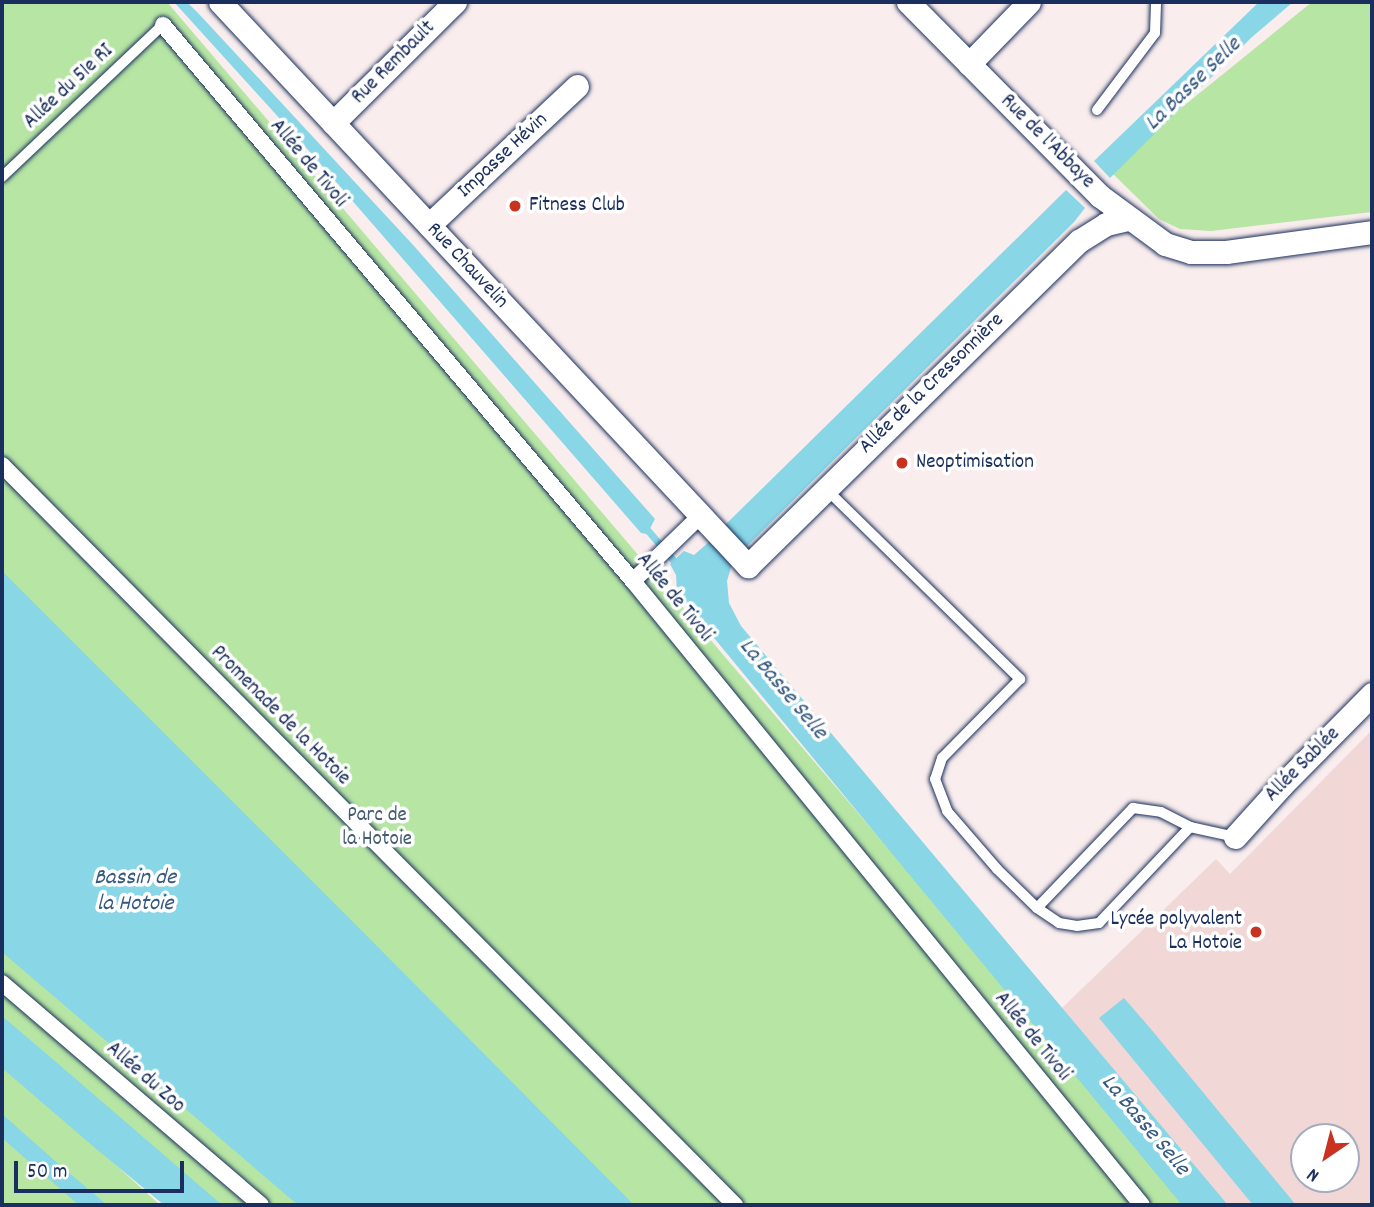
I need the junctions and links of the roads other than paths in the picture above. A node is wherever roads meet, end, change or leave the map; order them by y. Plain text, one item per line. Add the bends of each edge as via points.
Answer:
1 (220, 2) edge
2 (455, 2) edge
3 (908, 2) edge
4 (1029, 2) edge
5 (1156, 2) edge
6 (163, 25) joint
7 (969, 64) junction
8 (577, 86) dead end
9 (1097, 110) dead end
10 (333, 123) junction
11 (2, 177) edge
12 (1127, 219) junction
13 (429, 225) junction
14 (1372, 232) edge
15 (2, 465) edge
16 (825, 489) junction
17 (707, 524) junction
18 (748, 566) joint
19 (633, 581) junction
20 (1372, 694) edge
21 (1190, 827) junction
22 (1235, 837) joint
23 (1037, 908) junction
24 (2, 983) edge
25 (261, 1205) edge
26 (735, 1205) edge
27 (1142, 1205) edge

1 - 10 street, Rue Chauvelin
2 - 10 street, Rue Rembault
3 - 7 street, Rue de l'Abbaye
4 - 7 street
5 - 9 lane via 1155,33
6 - 11 lane, Allée du 51e RI
6 - 19 street, Allée de Tivoli
7 - 12 street, Rue de l'Abbaye
8 - 13 street, Impasse Hévin
10 - 13 street, Rue Chauvelin
12 - 14 street, Rue de l'Abbaye via 1165,244 1191,252 1226,252
12 - 16 street, Allée de la Cressonnière via 1106,224 1079,241
13 - 17 street, Rue Chauvelin
15 - 26 street, Promenade de la Hotoie
16 - 18 street, Allée de la Cressonnière
16 - 23 lane via 1020,679 942,758 935,779 947,811
17 - 18 street, Rue Chauvelin
17 - 19 street
19 - 27 street, Allée de Tivoli
20 - 22 street, Allée Sablée
21 - 22 lane
21 - 23 lane via 1099,923 1059,923
21 - 23 lane via 1161,812 1133,808
24 - 25 street, Allée du Zoo

